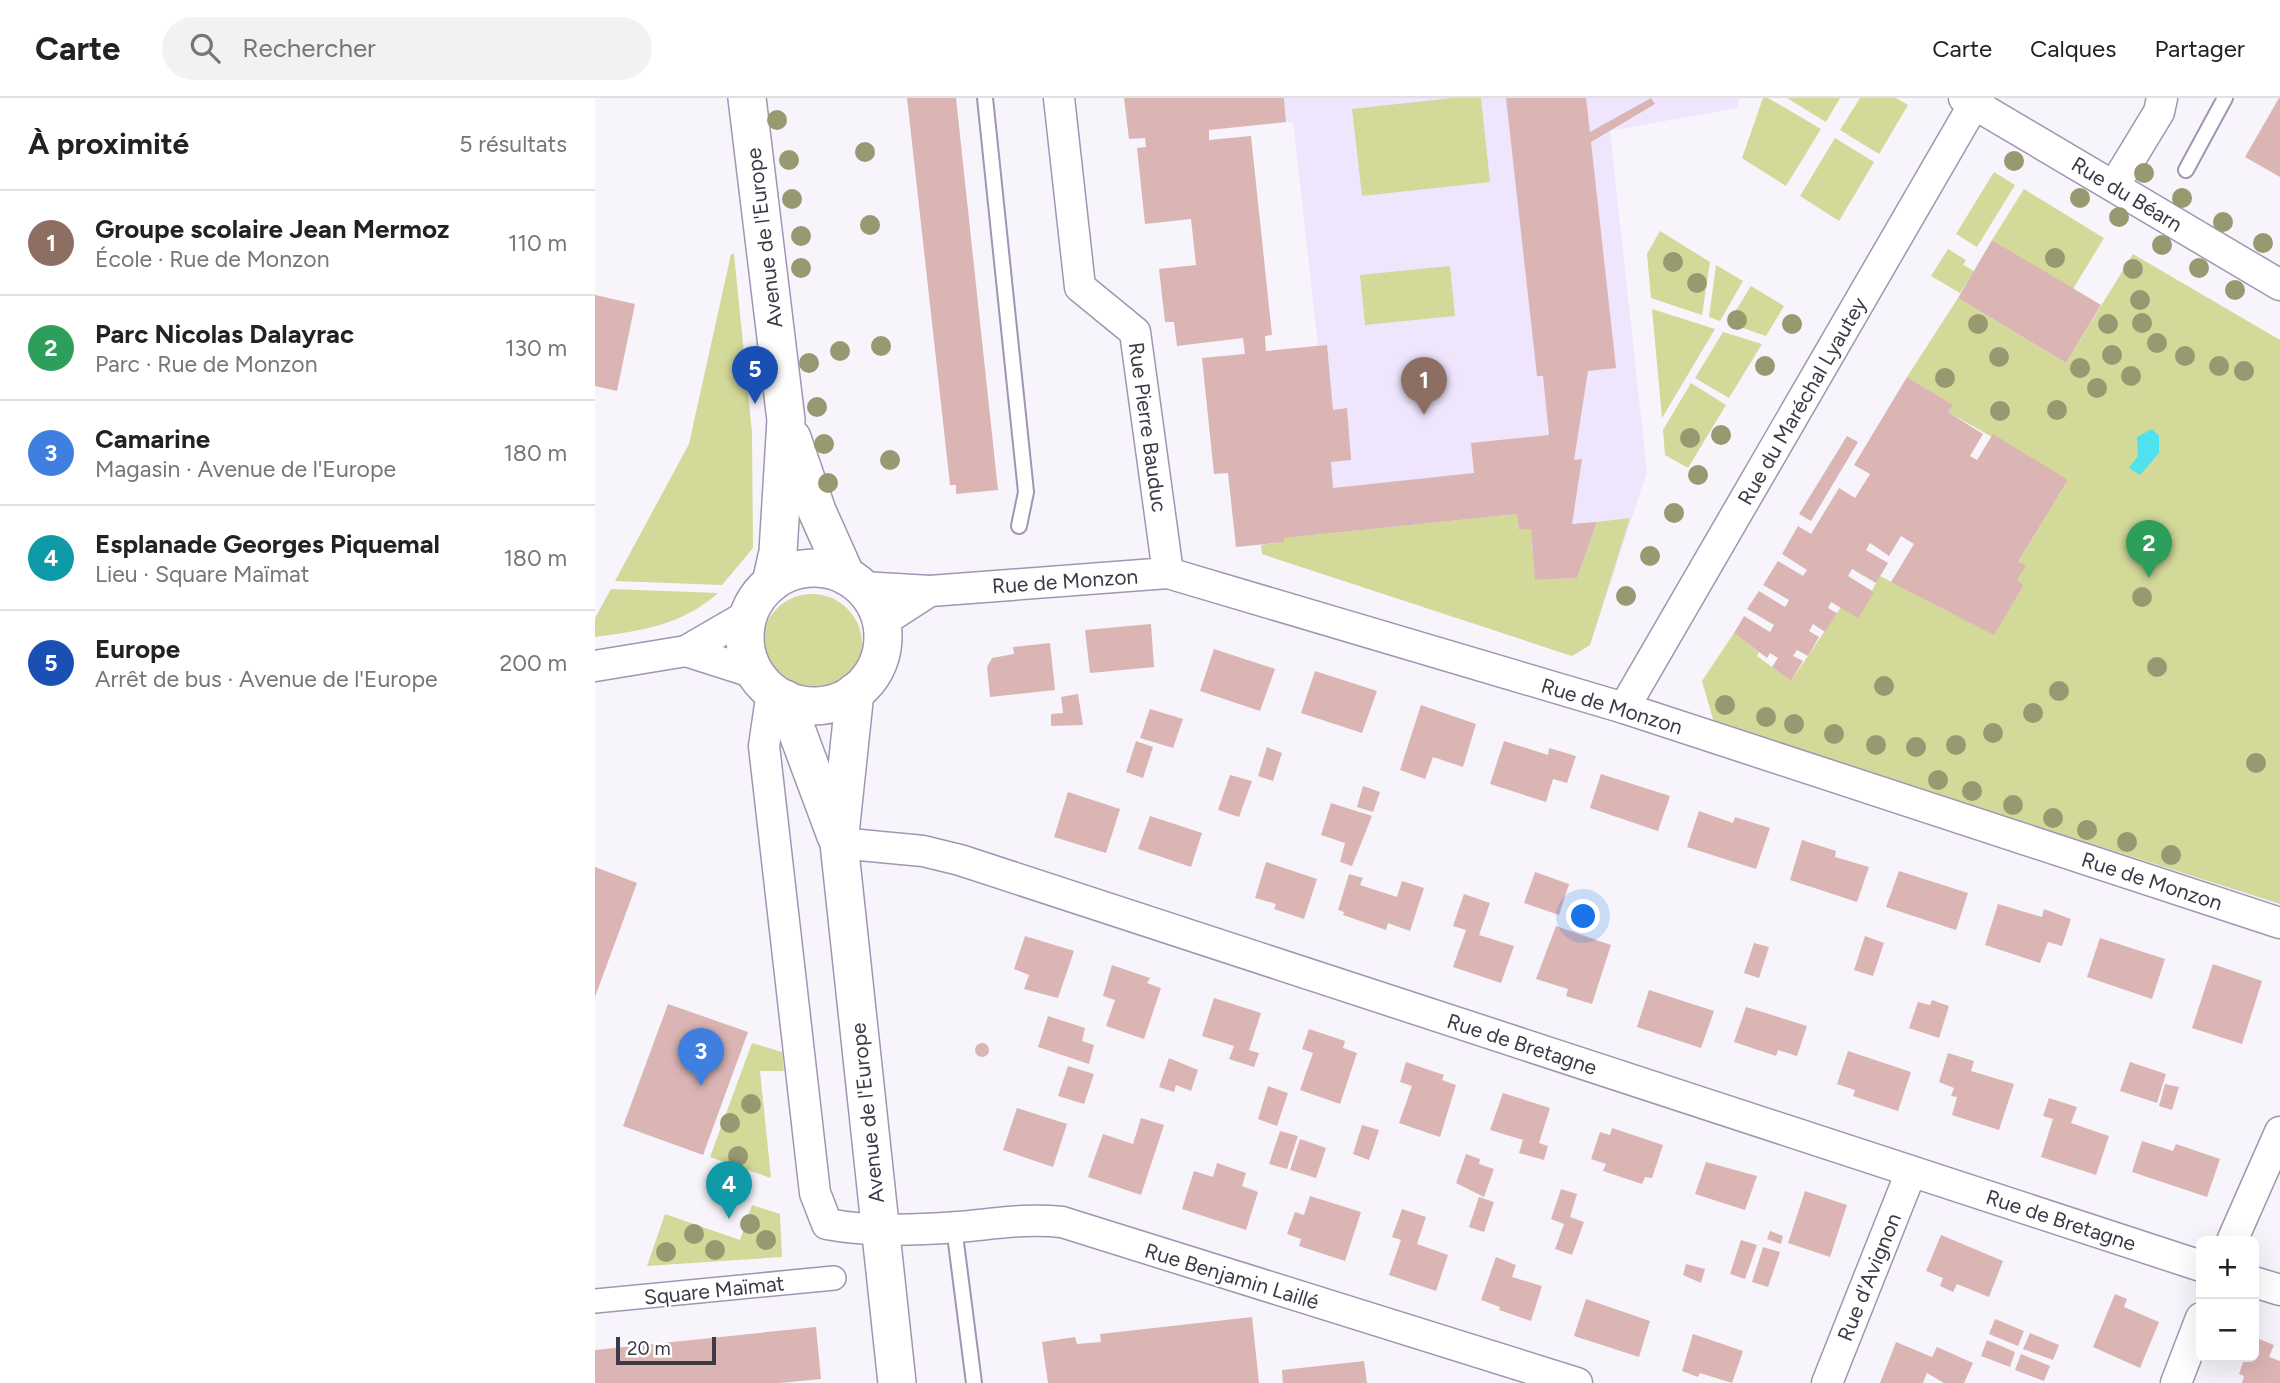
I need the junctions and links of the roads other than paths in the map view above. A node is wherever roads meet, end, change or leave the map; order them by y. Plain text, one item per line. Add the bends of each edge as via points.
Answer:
1 (747, 98) edge
2 (985, 98) edge
3 (1059, 98) edge
4 (2162, 98) edge
5 (2225, 98) edge
6 (1969, 101) edge
7 (2186, 170) dead end
8 (2114, 186) junction
9 (2280, 285) edge
10 (786, 420) junction
11 (1019, 526) dead end
12 (1168, 573) junction
13 (854, 581) junction
14 (771, 583) junction
15 (930, 591) junction
16 (748, 615) junction
17 (881, 622) junction
18 (686, 651) junction
19 (595, 666) edge
20 (771, 688) junction
21 (855, 692) junction
22 (1624, 708) junction
23 (839, 843) junction
24 (2280, 923) edge
25 (2280, 1132) edge
26 (1911, 1172) junction
27 (954, 1227) junction
28 (879, 1229) junction
29 (2234, 1236) edge
30 (2196, 1264) edge
31 (834, 1278) dead end
32 (2259, 1284) edge
33 (2280, 1290) edge
34 (595, 1301) edge
35 (2196, 1331) edge
36 (897, 1383) edge
37 (974, 1383) edge
38 (1577, 1383) edge
39 (1827, 1383) edge
40 (2176, 1383) edge

1 - 10 street, Avenue de l'Europe
2 - 11 lane via 1026,492
3 - 12 street, Rue Pierre Bauduc via 1080,287 1135,332
4 - 8 street
5 - 7 lane
6 - 8 street, Rue du Béarn
6 - 22 street, Rue du Maréchal Lyautey
8 - 9 street, Rue du Béarn
10 - 13 street, Avenue de l'Europe via 817,510
10 - 14 street, Avenue de l'Europe via 778,552
12 - 15 street, Rue de Monzon
12 - 22 street, Rue de Monzon
13 - 14 street via 827,569 807,568
13 - 15 street, Rue de Monzon
13 - 17 street via 874,603
14 - 16 street
15 - 17 street, Rue de Monzon
16 - 18 street
16 - 20 street via 747,654
17 - 21 street via 879,661
18 - 19 street
18 - 20 street
20 - 21 street via 819,705
20 - 23 street, Avenue de l'Europe
20 - 28 street, Rue Benjamin Laillé via 764,746 815,1193 827,1224
21 - 23 street, Avenue de l'Europe
22 - 24 street, Rue de Monzon
23 - 26 street, Rue de Bretagne via 923,850 960,860
23 - 28 street, Avenue de l'Europe
25 - 29 street
26 - 30 street, Rue de Bretagne
26 - 39 street, Rue d'Avignon
27 - 28 street, Rue Benjamin Laillé
27 - 37 lane
27 - 38 street, Rue Benjamin Laillé via 1038,1219 1062,1222
28 - 36 street, Avenue de l'Europe
31 - 34 street, Square Maïmat
32 - 33 street
35 - 40 street

